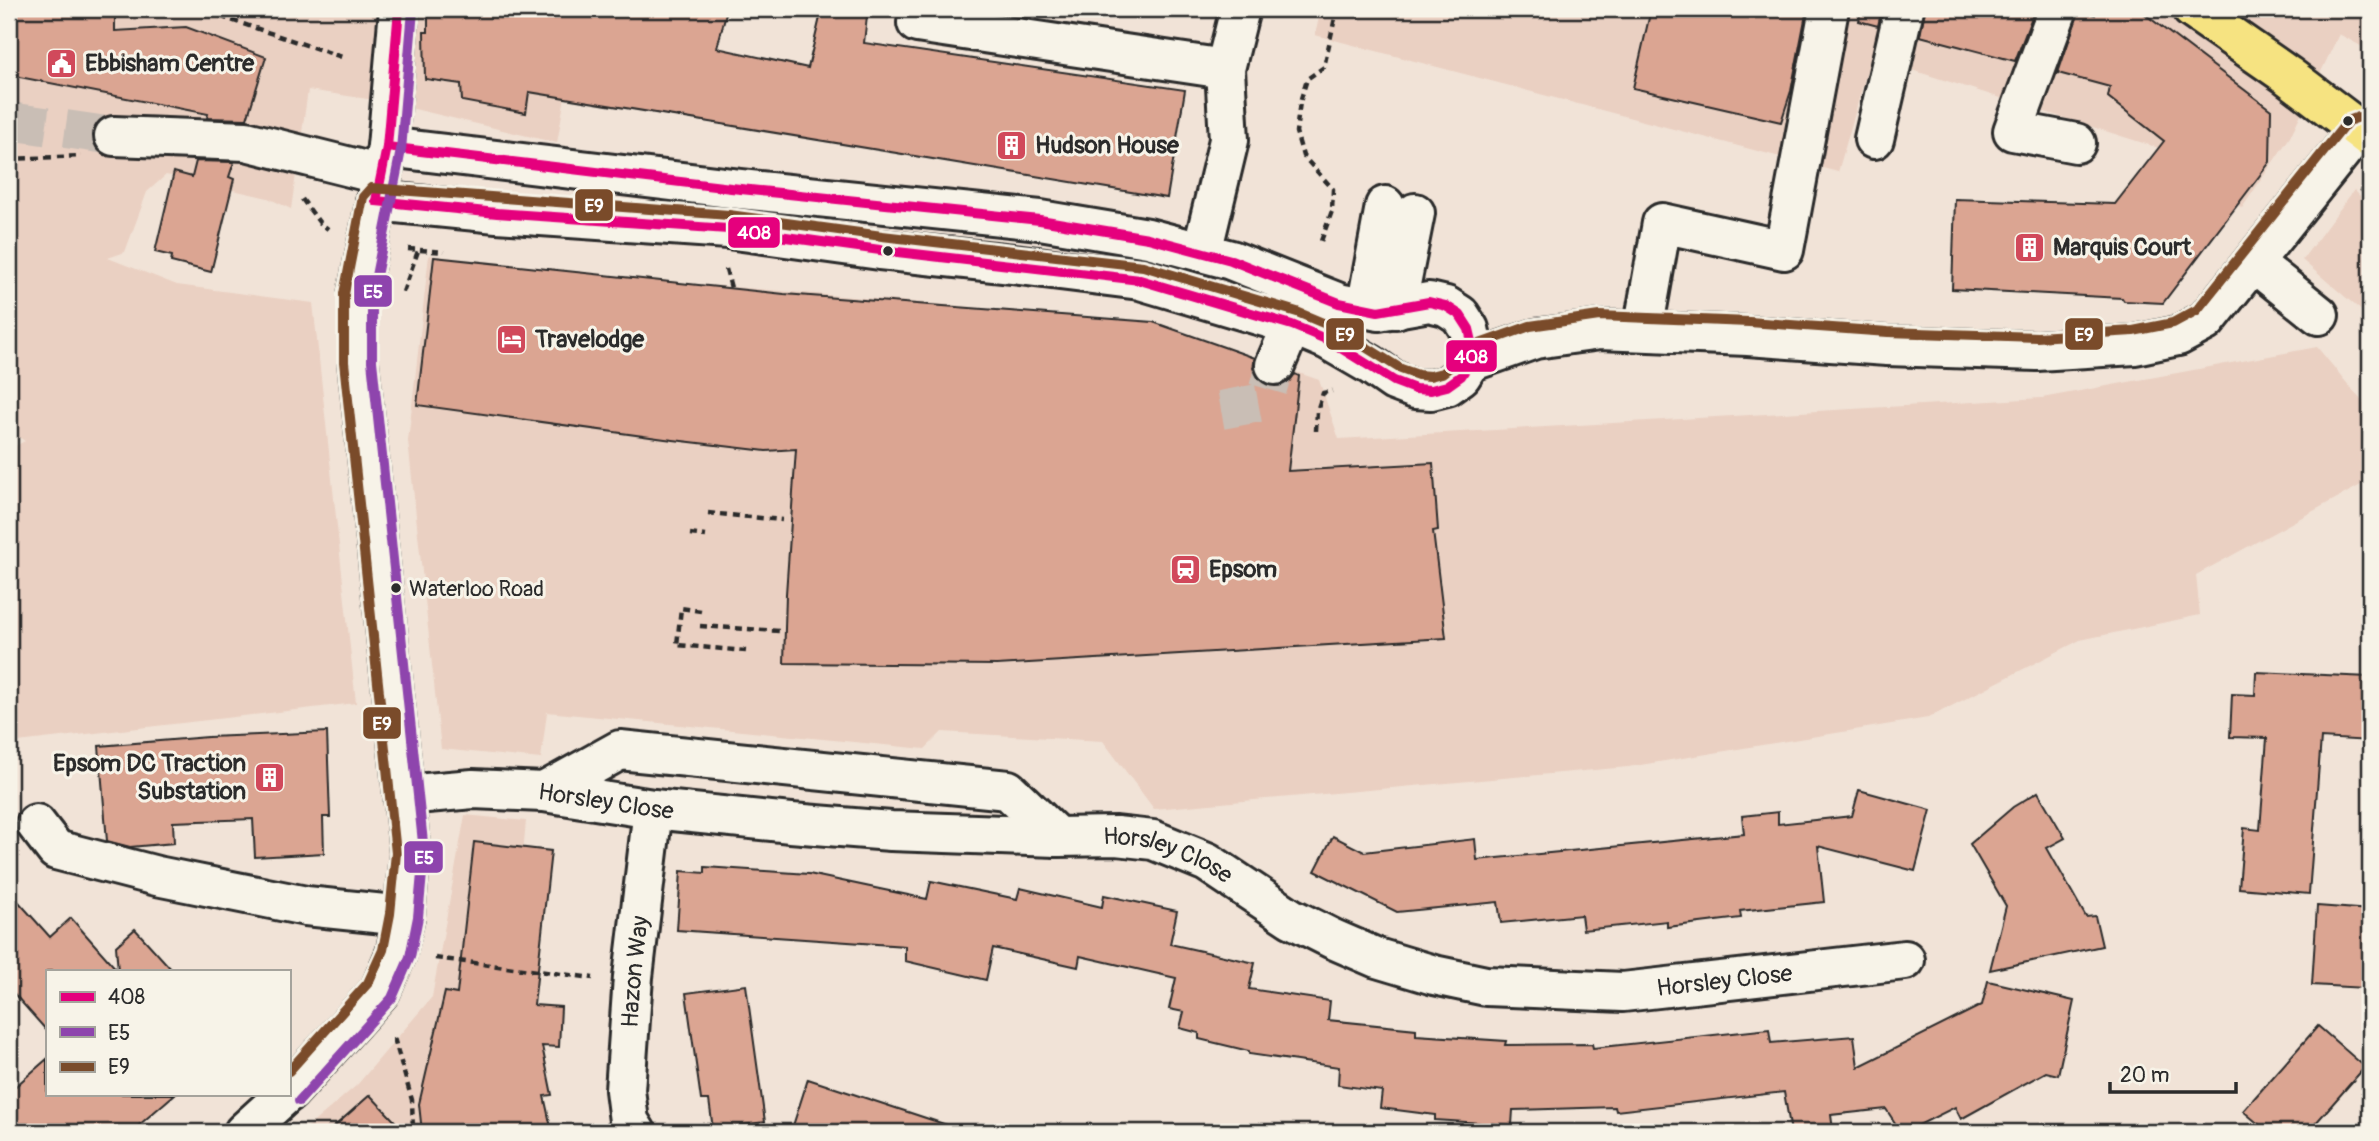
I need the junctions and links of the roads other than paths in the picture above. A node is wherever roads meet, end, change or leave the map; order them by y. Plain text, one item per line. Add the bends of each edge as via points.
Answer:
1 (399, 9) edge
2 (1240, 9) edge
3 (1829, 9) edge
4 (1904, 9) edge
5 (2058, 9) edge
6 (2192, 9) edge
7 (918, 23) dead end
8 (1226, 69) junction
9 (2364, 134) edge
10 (114, 136) tunnel mouth
11 (1874, 139) dead end
12 (2076, 143) dead end
13 (382, 174) junction
14 (1400, 209) dead end
15 (1202, 252) junction
16 (2254, 263) junction
17 (1381, 309) junction
18 (2319, 315) dead end
19 (1292, 325) junction
20 (1643, 331) junction
21 (1275, 365) tunnel mouth
22 (1467, 381) junction
23 (544, 792) junction
24 (404, 795) junction
25 (653, 809) junction
26 (36, 824) dead end
27 (1057, 837) junction
28 (404, 916) junction
29 (1905, 960) dead end
30 (290, 1091) edge
31 (285, 1096) edge
32 (244, 1132) edge
33 (636, 1132) edge

1 - 13 street
2 - 8 street
3 - 20 street via 1784,250 1662,223
4 - 11 street
5 - 12 street via 2013,131
6 - 9 main road
7 - 8 street
8 - 15 street via 1229,140
9 - 16 street
10 - 13 street via 246,141
13 - 15 street via 731,188 1040,220
13 - 19 street via 497,213 728,229 1127,278
13 - 24 street via 358,295 358,362
14 - 17 street
15 - 17 street via 1339,303
16 - 18 street
16 - 20 street via 2206,321 2178,337 2135,345 2037,351
17 - 22 street via 1429,302 1460,315 1472,346
19 - 21 street
19 - 22 street via 1415,388 1431,390
20 - 22 street via 1600,330 1535,339
23 - 24 street, Horsley Close via 473,789
23 - 25 street, Horsley Close
23 - 27 street via 620,750 1008,790
24 - 28 street via 410,853
25 - 27 street, Horsley Close via 891,831
25 - 33 street, Hazon Way via 632,983 625,1090 629,1121
26 - 28 street via 56,850 157,876 306,906
27 - 29 street, Horsley Close via 1153,840 1207,862 1291,918 1333,939 1377,958 1486,986 1623,992
28 - 30 street via 396,954 380,991
31 - 32 street

